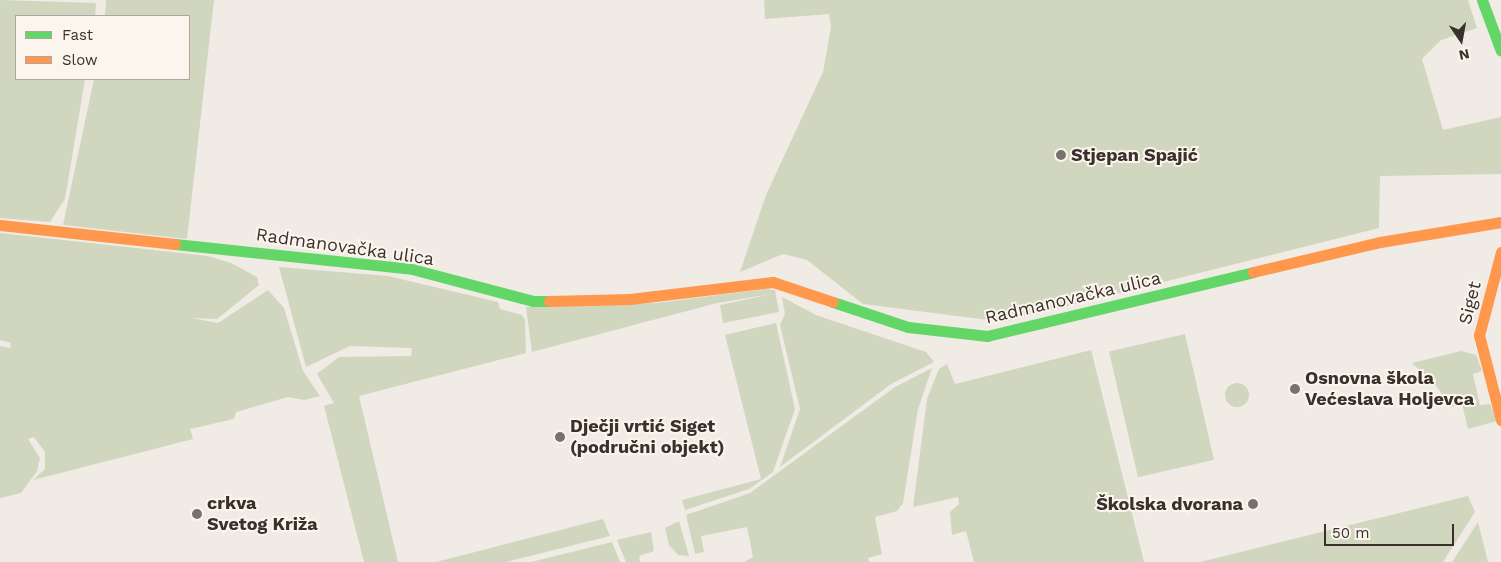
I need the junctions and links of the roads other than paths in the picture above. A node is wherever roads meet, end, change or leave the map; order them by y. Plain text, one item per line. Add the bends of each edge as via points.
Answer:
1 (1482, 0) edge
2 (1501, 51) edge
3 (1501, 222) edge
4 (0, 225) edge
5 (1501, 252) edge
6 (1501, 420) edge

1 - 2 street
3 - 4 street, Radmanovačka ulica via 1380,242 987,336 908,327 773,282 630,299 533,300 412,269
5 - 6 street, Siget via 1480,342

